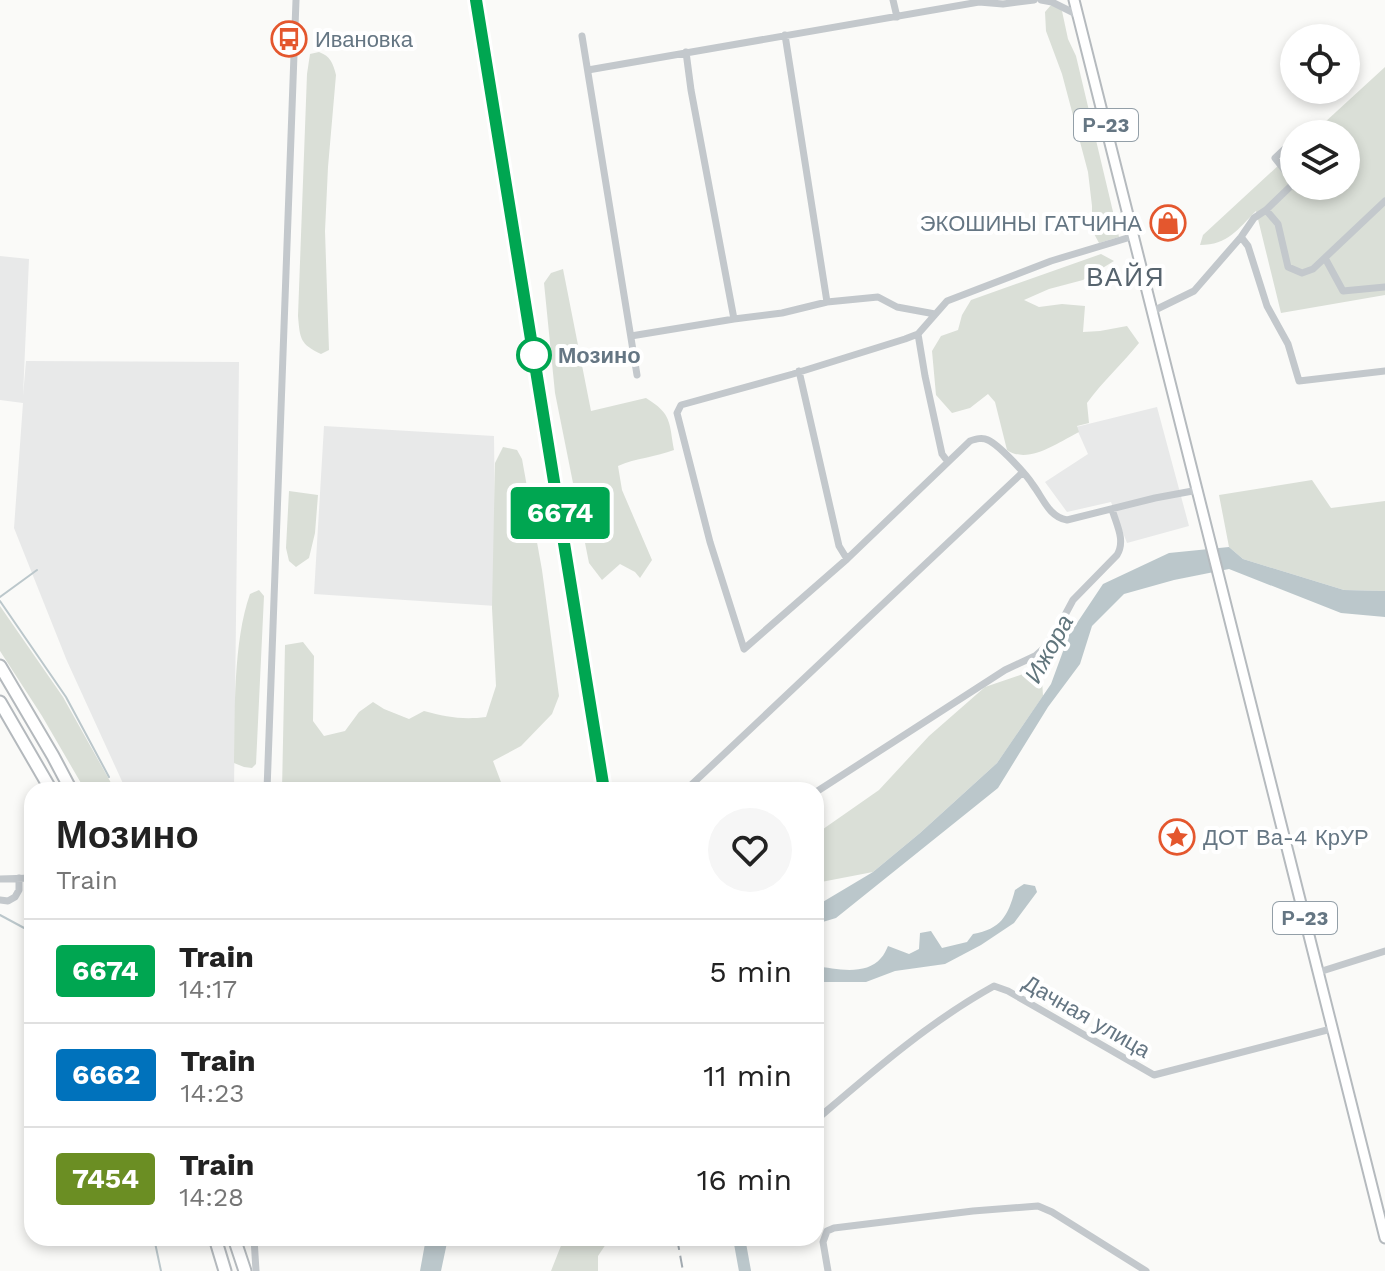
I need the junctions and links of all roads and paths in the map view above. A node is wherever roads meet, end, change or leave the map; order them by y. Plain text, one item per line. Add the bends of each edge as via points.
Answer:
1 (296, 0) edge
2 (893, 0) edge
3 (1034, 0) edge
4 (1041, 0) edge
5 (1074, 0) edge
6 (1078, 15) junction
7 (897, 17) junction
8 (785, 35) junction
9 (582, 36) dead end
10 (686, 52) junction
11 (588, 70) junction
12 (1280, 196) edge
13 (1385, 201) edge
14 (1266, 210) junction
15 (1134, 236) junction
16 (1241, 237) junction
17 (1325, 258) junction
18 (1385, 287) edge
19 (827, 302) junction
20 (1153, 311) junction
21 (935, 314) junction
22 (734, 319) junction
23 (918, 334) junction
24 (631, 336) junction
25 (799, 371) junction
26 (1385, 371) edge
27 (637, 375) dead end
28 (948, 462) junction
29 (1023, 472) junction
30 (1198, 490) junction
31 (1112, 509) junction
32 (847, 559) junction
33 (0, 666) edge
34 (0, 702) edge
35 (46, 782) edge
36 (67, 782) edge
37 (267, 782) edge
38 (694, 782) edge
39 (824, 787) edge
40 (19, 878) junction
41 (24, 878) edge
42 (0, 879) edge
43 (0, 900) edge
44 (1385, 951) edge
45 (1319, 972) junction
46 (1331, 1029) junction
47 (824, 1113) edge
48 (1385, 1238) edge
49 (824, 1239) edge
50 (217, 1246) edge
51 (237, 1246) edge
52 (254, 1246) edge
53 (824, 1246) edge
54 (224, 1270) edge
55 (245, 1271) edge
56 (256, 1271) edge
57 (828, 1271) edge
58 (1146, 1271) edge

1 - 37 street
2 - 7 street
3 - 7 street via 979,2
4 - 6 street
5 - 6 main road, Р-23
6 - 15 main road, Р-23
7 - 8 street
8 - 10 street
8 - 19 street
9 - 11 street
10 - 11 street
10 - 22 street
11 - 24 street
12 - 14 street
13 - 17 street
14 - 16 street
14 - 17 street via 1278,224 1288,267 1302,273
15 - 20 main road, Р-23
15 - 21 street via 984,286 947,301
16 - 20 street via 1194,291
16 - 26 street via 1299,381
17 - 18 street via 1343,291
19 - 21 street via 878,297 897,307
19 - 22 street
20 - 30 main road, Р-23
21 - 23 street
22 - 24 street
23 - 25 street
23 - 28 street via 942,454
24 - 27 street
25 - 32 street via 839,546
25 - 32 street via 681,405 677,413 744,649
28 - 29 street via 979,437
28 - 32 street
29 - 31 street via 1058,518
29 - 38 street
30 - 31 street
30 - 45 main road, Р-23
31 - 39 street via 1122,547 1073,600 1044,648
33 - 36 highway
34 - 35 highway
40 - 41 street
40 - 42 street
40 - 43 street via 15,897
44 - 45 street
45 - 46 main road, Р-23
46 - 47 street, Дачная улица via 1154,1075 994,986 949,1013
46 - 48 main road, Р-23
49 - 58 street via 834,1228 1038,1206
50 - 54 highway
51 - 55 highway
52 - 56 street
53 - 57 street

